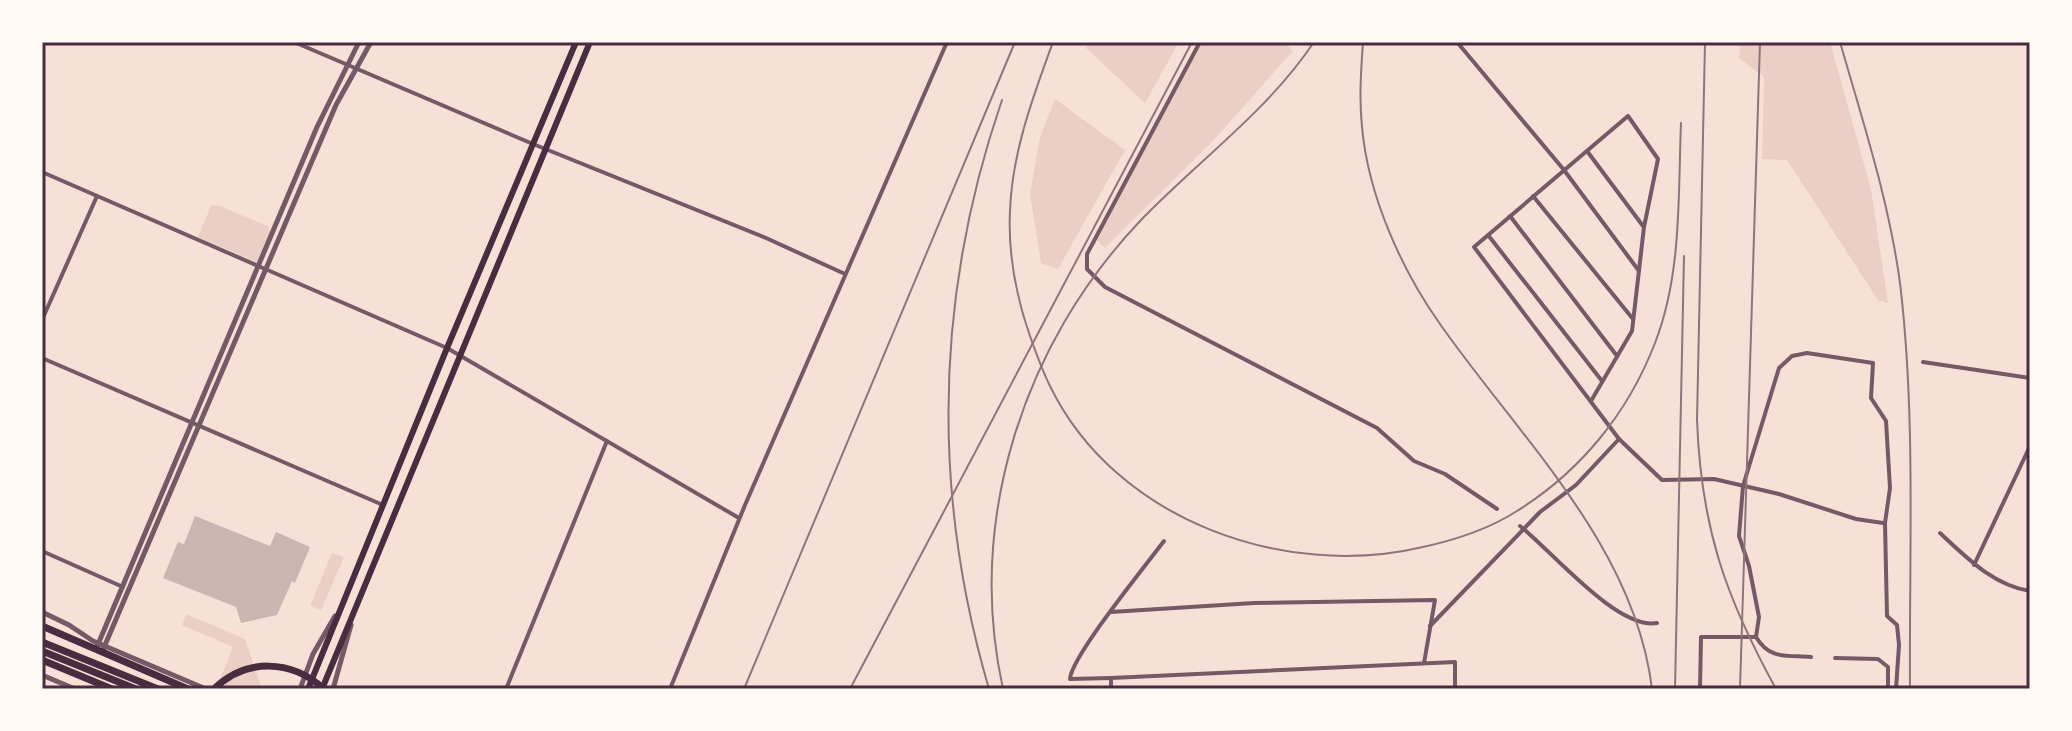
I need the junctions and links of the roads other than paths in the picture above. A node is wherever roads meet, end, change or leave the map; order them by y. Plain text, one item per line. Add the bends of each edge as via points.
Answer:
1 (294, 42) edge
2 (359, 42) edge
3 (371, 42) edge
4 (576, 42) edge
5 (590, 42) edge
6 (947, 42) edge
7 (1200, 42) edge
8 (1457, 42) edge
9 (346, 65) junction
10 (356, 69) junction
11 (533, 144) junction
12 (545, 149) junction
13 (1587, 151) junction
14 (1564, 170) junction
15 (42, 172) edge
16 (97, 196) junction
17 (1533, 196) junction
18 (1510, 216) junction
19 (1644, 227) junction
20 (1488, 235) junction
21 (258, 266) junction
22 (265, 269) junction
23 (1640, 273) junction
24 (845, 274) junction
25 (42, 320) edge
26 (1634, 320) junction
27 (447, 348) junction
28 (1617, 356) junction
29 (459, 357) junction
30 (42, 358) edge
31 (1923, 362) dead end
32 (2030, 378) edge
33 (1602, 381) junction
34 (1591, 401) junction
35 (195, 424) junction
36 (1619, 439) junction
37 (607, 441) junction
38 (2030, 446) edge
39 (1743, 486) junction
40 (383, 505) junction
41 (1497, 509) dead end
42 (739, 518) junction
43 (1885, 523) junction
44 (1521, 528) junction
45 (1940, 533) dead end
46 (1164, 541) dead end
47 (42, 551) edge
48 (1974, 565) junction
49 (123, 587) junction
50 (2030, 591) edge
51 (344, 601) junction
52 (356, 607) junction
53 (42, 612) edge
54 (1111, 612) junction
55 (1657, 623) dead end
56 (42, 626) edge
57 (1430, 626) junction
58 (1756, 637) junction
59 (42, 642) edge
60 (99, 646) junction
61 (42, 651) edge
62 (1811, 657) dead end
63 (1835, 658) dead end
64 (42, 660) edge
65 (1424, 663) junction
66 (42, 675) edge
67 (1111, 678) junction
68 (75, 689) edge
69 (112, 689) edge
70 (136, 689) edge
71 (158, 689) edge
72 (188, 689) edge
73 (206, 689) edge
74 (214, 689) edge
75 (300, 689) edge
76 (308, 689) edge
77 (323, 689) edge
78 (333, 689) edge
79 (506, 689) edge
80 (670, 689) edge
81 (1111, 689) edge
82 (1455, 689) edge
83 (1700, 689) edge
84 (1888, 689) edge
85 (1896, 689) edge

1 - 9 street
2 - 9 street
3 - 10 street
4 - 11 main road
5 - 12 main road
6 - 24 street
7 - 41 street via 1087,254 1087,269 1105,287 1377,428 1414,461 1445,474
8 - 14 street
9 - 10 street
9 - 21 street
10 - 11 street
10 - 22 street
11 - 12 street
11 - 27 main road
12 - 24 street
12 - 29 main road
13 - 14 street
13 - 19 street
13 - 19 street via 1628,116 1658,159
14 - 17 street
14 - 23 street
15 - 16 street
16 - 21 street
16 - 25 street
17 - 18 street
17 - 26 street
18 - 20 street
18 - 28 street
19 - 23 street
20 - 33 street
20 - 34 street via 1474,247
21 - 22 street
21 - 35 street
22 - 27 street
22 - 35 street
23 - 26 street
24 - 42 street
26 - 28 street
27 - 29 street
27 - 40 main road
28 - 33 street
29 - 37 street
29 - 52 main road
30 - 35 street
31 - 32 street
33 - 34 street
34 - 36 street
35 - 40 street
35 - 49 street
35 - 60 street
36 - 39 street via 1662,480 1714,479
36 - 44 street via 1576,485
37 - 42 street
37 - 79 street
38 - 48 street
39 - 43 street
39 - 43 street via 1779,368 1792,356 1807,353 1873,363 1871,398 1886,421 1890,488
39 - 58 street via 1739,536 1759,617
40 - 51 main road
42 - 80 street
43 - 85 street via 1887,616 1897,625 1899,645
44 - 55 street via 1590,592 1648,624
44 - 57 street
45 - 48 street
46 - 54 street
47 - 49 street
48 - 50 street via 2003,584
49 - 60 street
51 - 75 street via 313,654
51 - 76 main road
52 - 77 main road
52 - 78 street
53 - 60 street
54 - 57 street via 1435,600
54 - 67 street via 1070,671 1070,679
56 - 60 highway
57 - 65 street
58 - 62 street via 1773,654
58 - 83 street via 1701,637
59 - 71 highway
60 - 72 highway
60 - 73 street
61 - 70 highway
63 - 84 street via 1878,659 1888,667
64 - 69 highway
65 - 67 street
65 - 82 street via 1455,662
66 - 68 street
67 - 81 street
74 - 77 highway via 250,667 272,665 291,668

